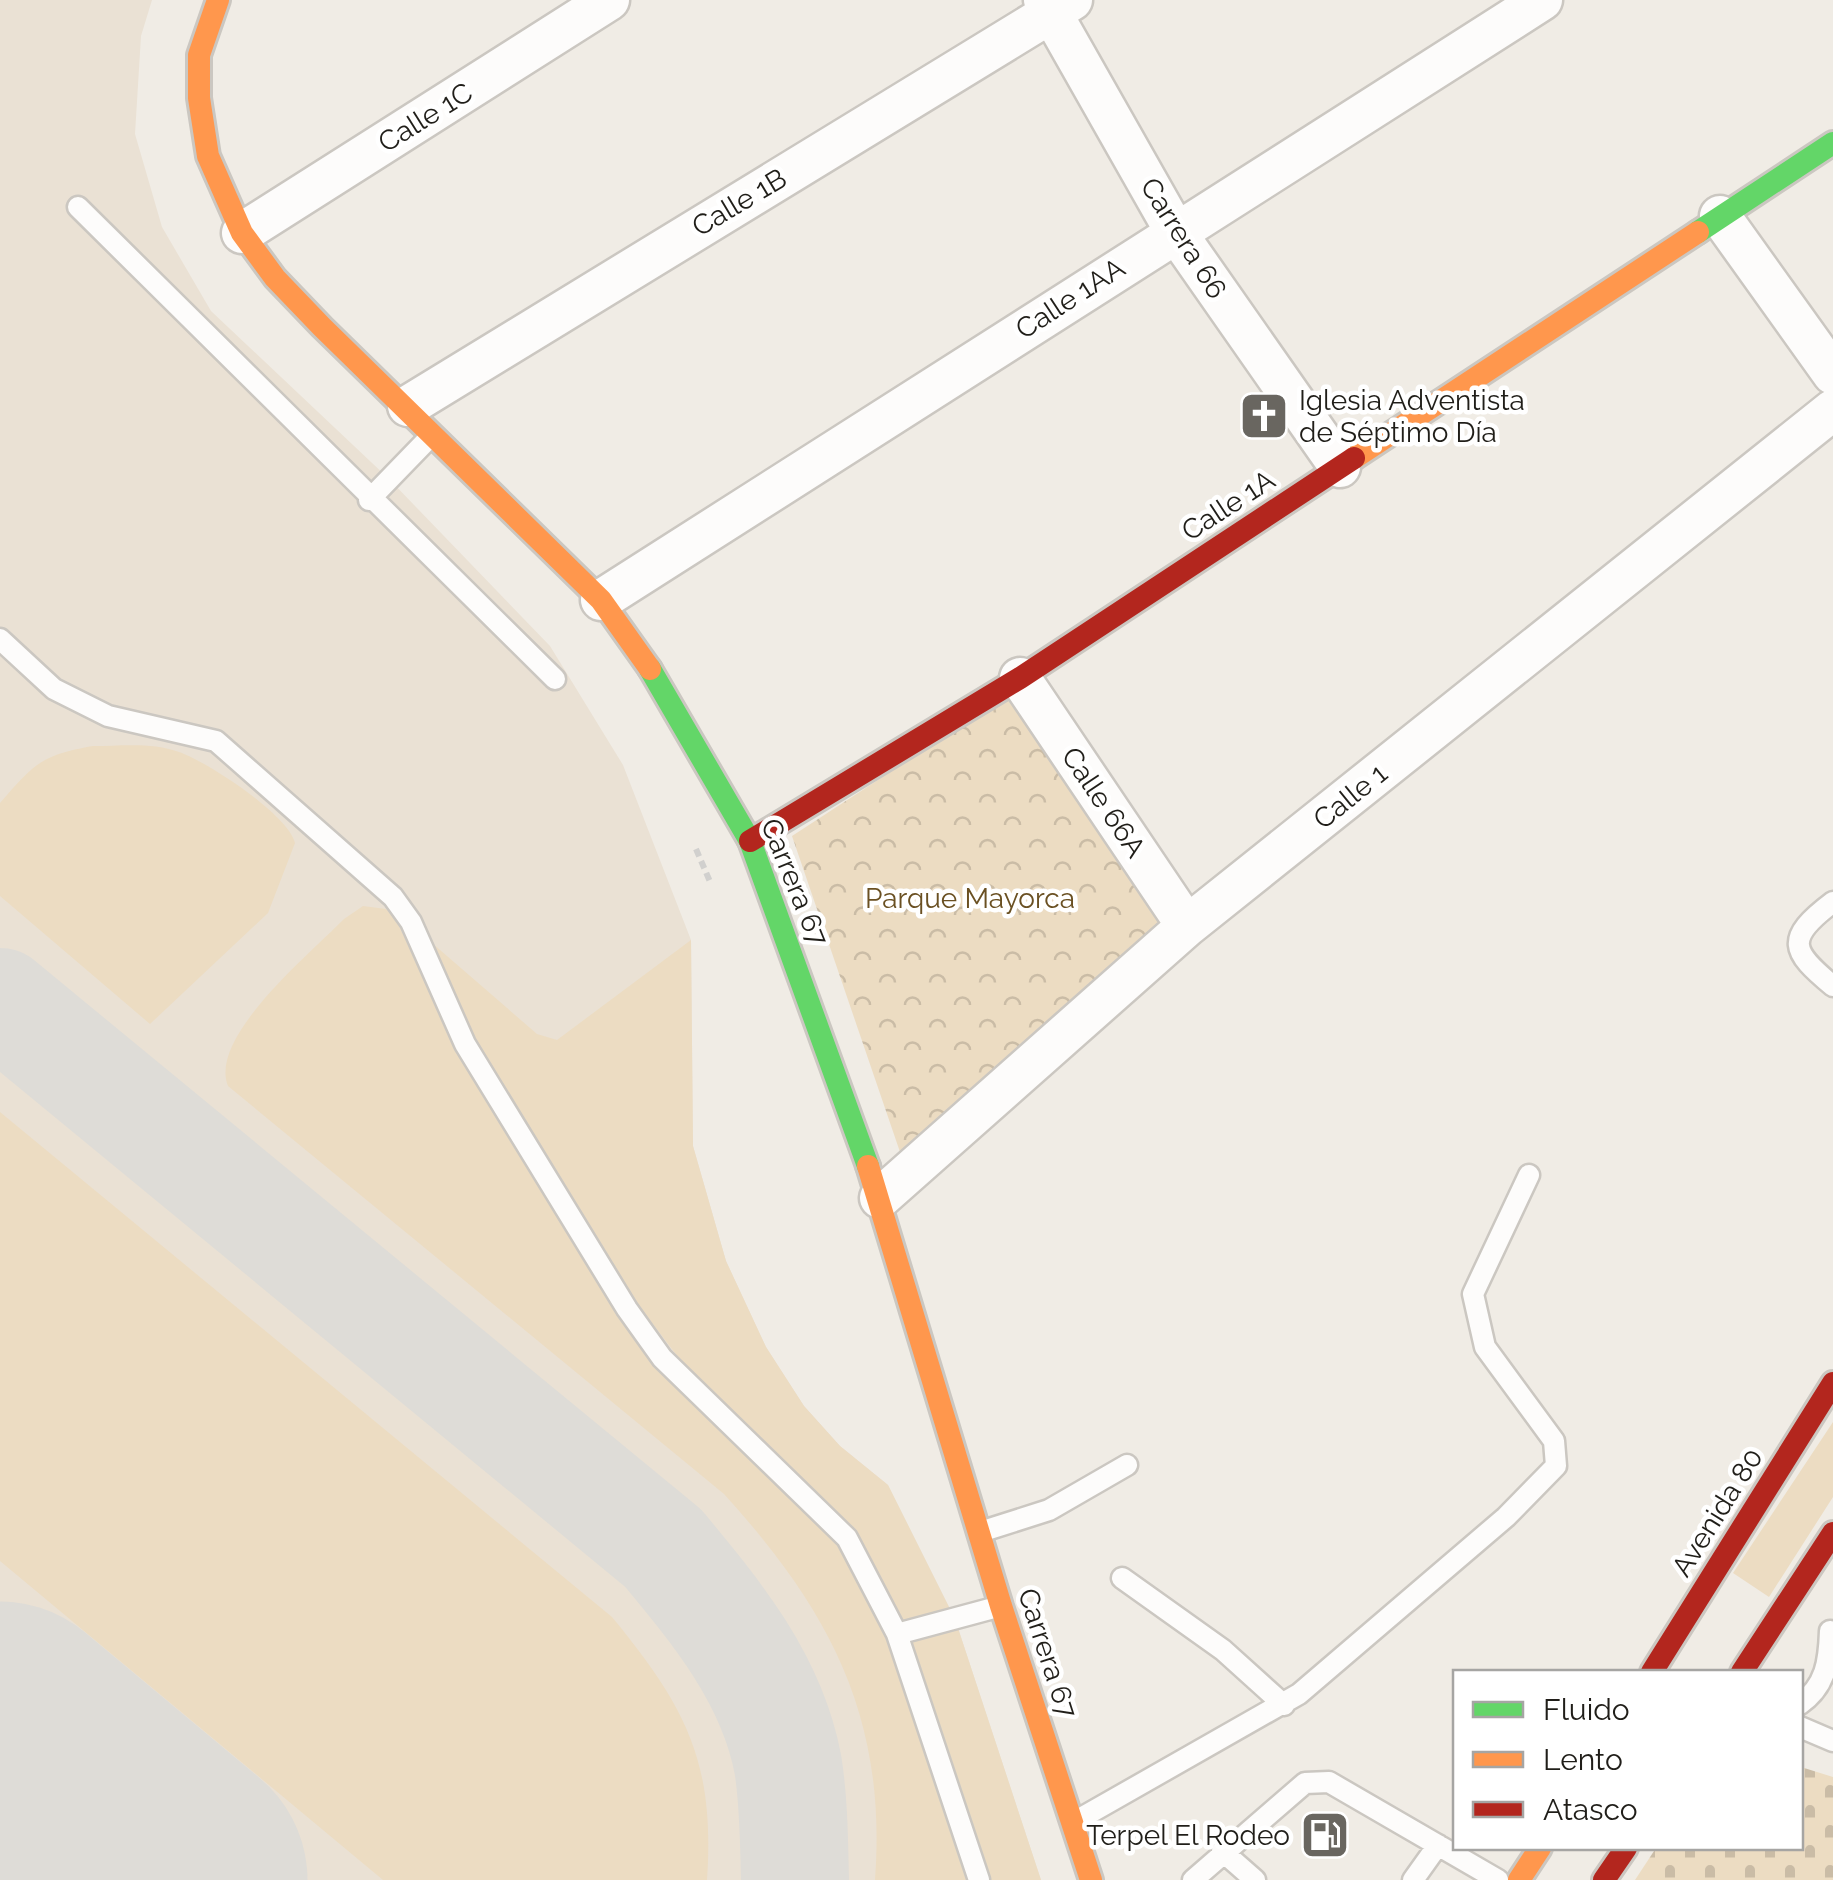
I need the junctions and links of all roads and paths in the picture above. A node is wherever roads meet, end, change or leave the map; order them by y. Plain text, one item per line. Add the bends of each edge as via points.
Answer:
1 (218, 0) edge
2 (609, 0) edge
3 (1542, 0) edge
4 (1056, 4) edge
5 (1833, 144) edge
6 (78, 207) dead end
7 (1720, 216) junction
8 (1175, 231) junction
9 (242, 234) junction
10 (1833, 374) edge
11 (1833, 410) edge
12 (421, 420) junction
13 (1340, 467) junction
14 (369, 500) junction
15 (601, 600) junction
16 (0, 640) edge
17 (1020, 678) junction
18 (555, 679) dead end
19 (692, 841) dead end
20 (750, 841) junction
21 (716, 892) dead end
22 (1833, 902) edge
23 (1187, 926) junction
24 (1833, 986) edge
25 (1528, 1175) dead end
26 (880, 1198) junction
27 (1833, 1383) edge
28 (1126, 1465) dead end
29 (978, 1533) junction
30 (1833, 1533) edge
31 (1122, 1578) dead end
32 (1801, 1584) junction
33 (1000, 1606) junction
34 (1832, 1633) edge
35 (897, 1634) junction
36 (1653, 1670) edge
37 (1743, 1670) edge
38 (1803, 1702) edge
39 (1284, 1705) junction
40 (1803, 1727) edge
41 (1833, 1741) edge
42 (1072, 1823) junction
43 (1438, 1845) junction
44 (1539, 1850) edge
45 (1625, 1850) edge
46 (1222, 1851) junction
47 (979, 1880) edge
48 (1091, 1880) edge
49 (1193, 1880) edge
50 (1255, 1880) edge
51 (1413, 1880) edge
52 (1498, 1880) edge
53 (1519, 1880) edge
54 (1604, 1880) edge

1 - 9 street, Carrera 67 via 199,55 199,98 208,156
2 - 9 street, Calle 1C
3 - 8 street, Calle 1AA
4 - 8 street, Carrera 66
4 - 12 street, Calle 1B
5 - 7 street, Calle 1A
6 - 14 lane
7 - 10 street
7 - 13 street, Calle 1A
8 - 13 street, Carrera 66
8 - 15 street, Calle 1AA
9 - 12 street, Carrera 67 via 322,327
11 - 23 street, Calle 1
12 - 14 lane
12 - 15 street, Carrera 67
13 - 17 street, Calle 1A
14 - 18 lane
15 - 20 street, Carrera 67
16 - 35 lane via 54,689 108,716 216,741 393,897 465,1044 627,1309 662,1358 832,1520
17 - 20 street, Calle 1A
17 - 23 street, Calle 66A
19 - 21 path
20 - 26 street, Carrera 67
22 - 24 lane via 1800,935 1797,950
23 - 26 street, Calle 1
25 - 39 lane via 1473,1294 1485,1348 1554,1441 1556,1466 1506,1518
26 - 29 street, Carrera 67
27 - 36 street, Avenida 80
28 - 29 lane via 1050,1510
29 - 33 street, Carrera 67
30 - 32 street
31 - 39 lane via 1223,1650
32 - 34 lane
32 - 37 street
33 - 35 lane
33 - 42 street, Carrera 67
34 - 38 lane via 1826,1673
35 - 47 lane
39 - 42 lane
40 - 41 lane
42 - 48 street, Carrera 67
43 - 46 lane via 1328,1782 1305,1784
43 - 51 lane
43 - 52 lane
44 - 53 street
45 - 54 street
46 - 49 lane
46 - 50 lane

